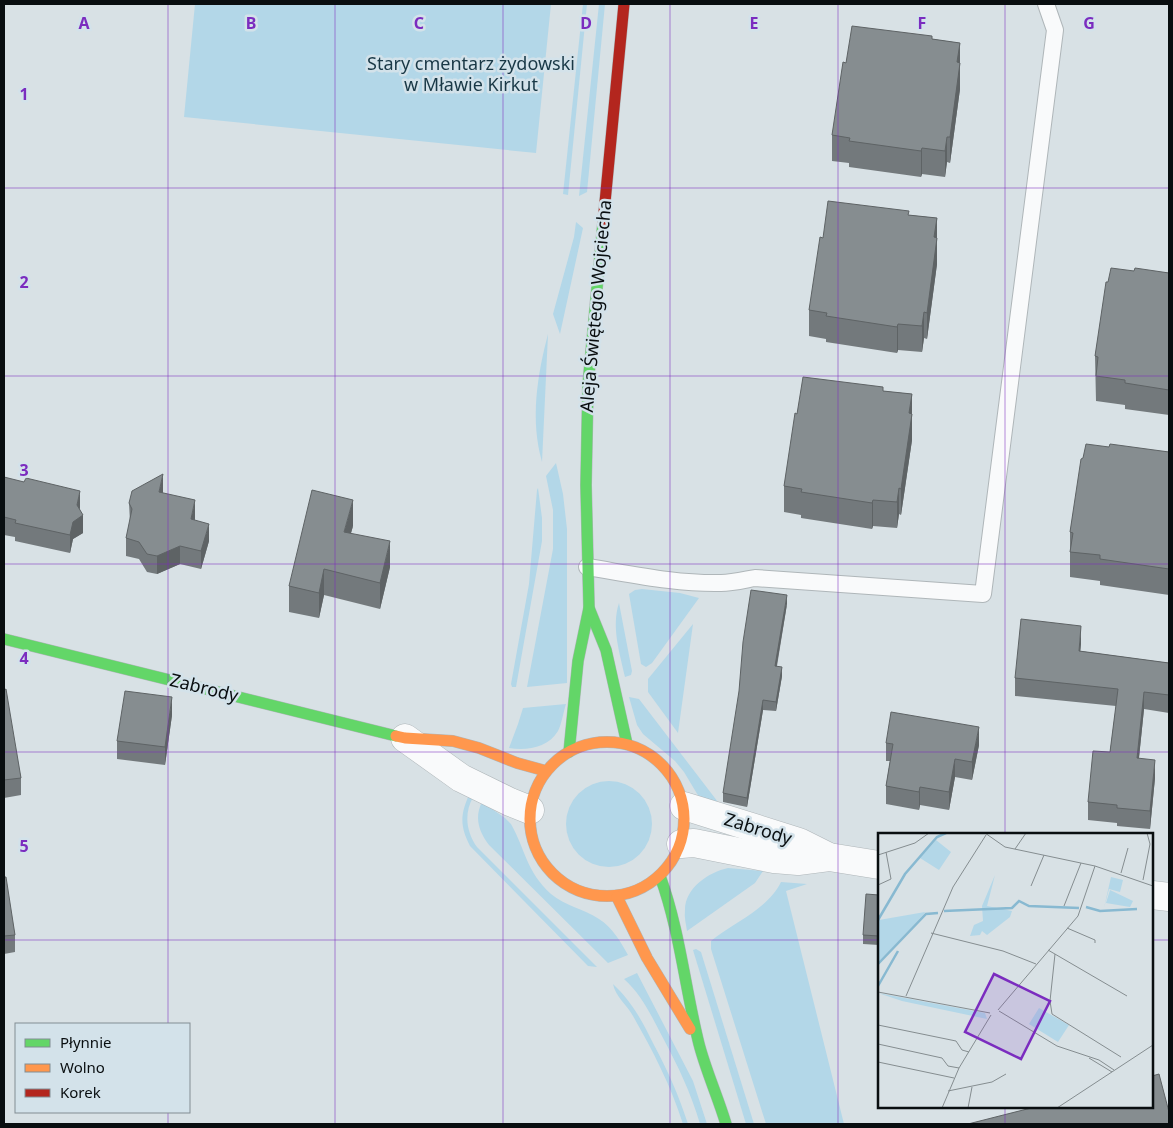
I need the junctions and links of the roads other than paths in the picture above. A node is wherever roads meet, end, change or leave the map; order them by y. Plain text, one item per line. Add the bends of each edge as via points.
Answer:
1 (624, 4) edge
2 (1046, 4) edge
3 (587, 567) junction
4 (589, 608) junction
5 (4, 640) edge
6 (405, 738) junction
7 (627, 744) junction
8 (569, 752) junction
9 (546, 771) junction
10 (684, 806) junction
11 (530, 810) junction
12 (680, 844) junction
13 (829, 857) junction
14 (878, 864) edge
15 (660, 876) junction
16 (1153, 895) edge
17 (617, 896) junction
18 (1169, 897) edge
19 (700, 1046) junction
20 (726, 1124) edge

1 - 3 street, Aleja Świętego Wojciecha via 588,385
2 - 3 lane via 1054,30 983,594 755,578 722,583 700,582
3 - 4 street, Aleja Świętego Wojciecha
4 - 7 street, Aleja Świętego Wojciecha via 606,650
4 - 8 street, Aleja Świętego Wojciecha via 578,661
5 - 6 street, Zabrody
6 - 9 street, Zabrody via 453,741
6 - 11 street, Zabrody via 461,778
7 - 8 street via 587,744
7 - 10 street via 647,753 664,767 677,785
8 - 9 street
9 - 11 street via 538,783
10 - 12 street
10 - 13 street, Zabrody via 799,842
11 - 17 street via 531,833 538,855 552,874 571,888 594,896
12 - 13 street, Zabrody via 694,843 790,861
12 - 15 street via 672,862
13 - 14 street, Zabrody
15 - 17 street via 633,892
15 - 19 street via 680,944
16 - 18 street
17 - 19 street via 647,958
19 - 20 street

